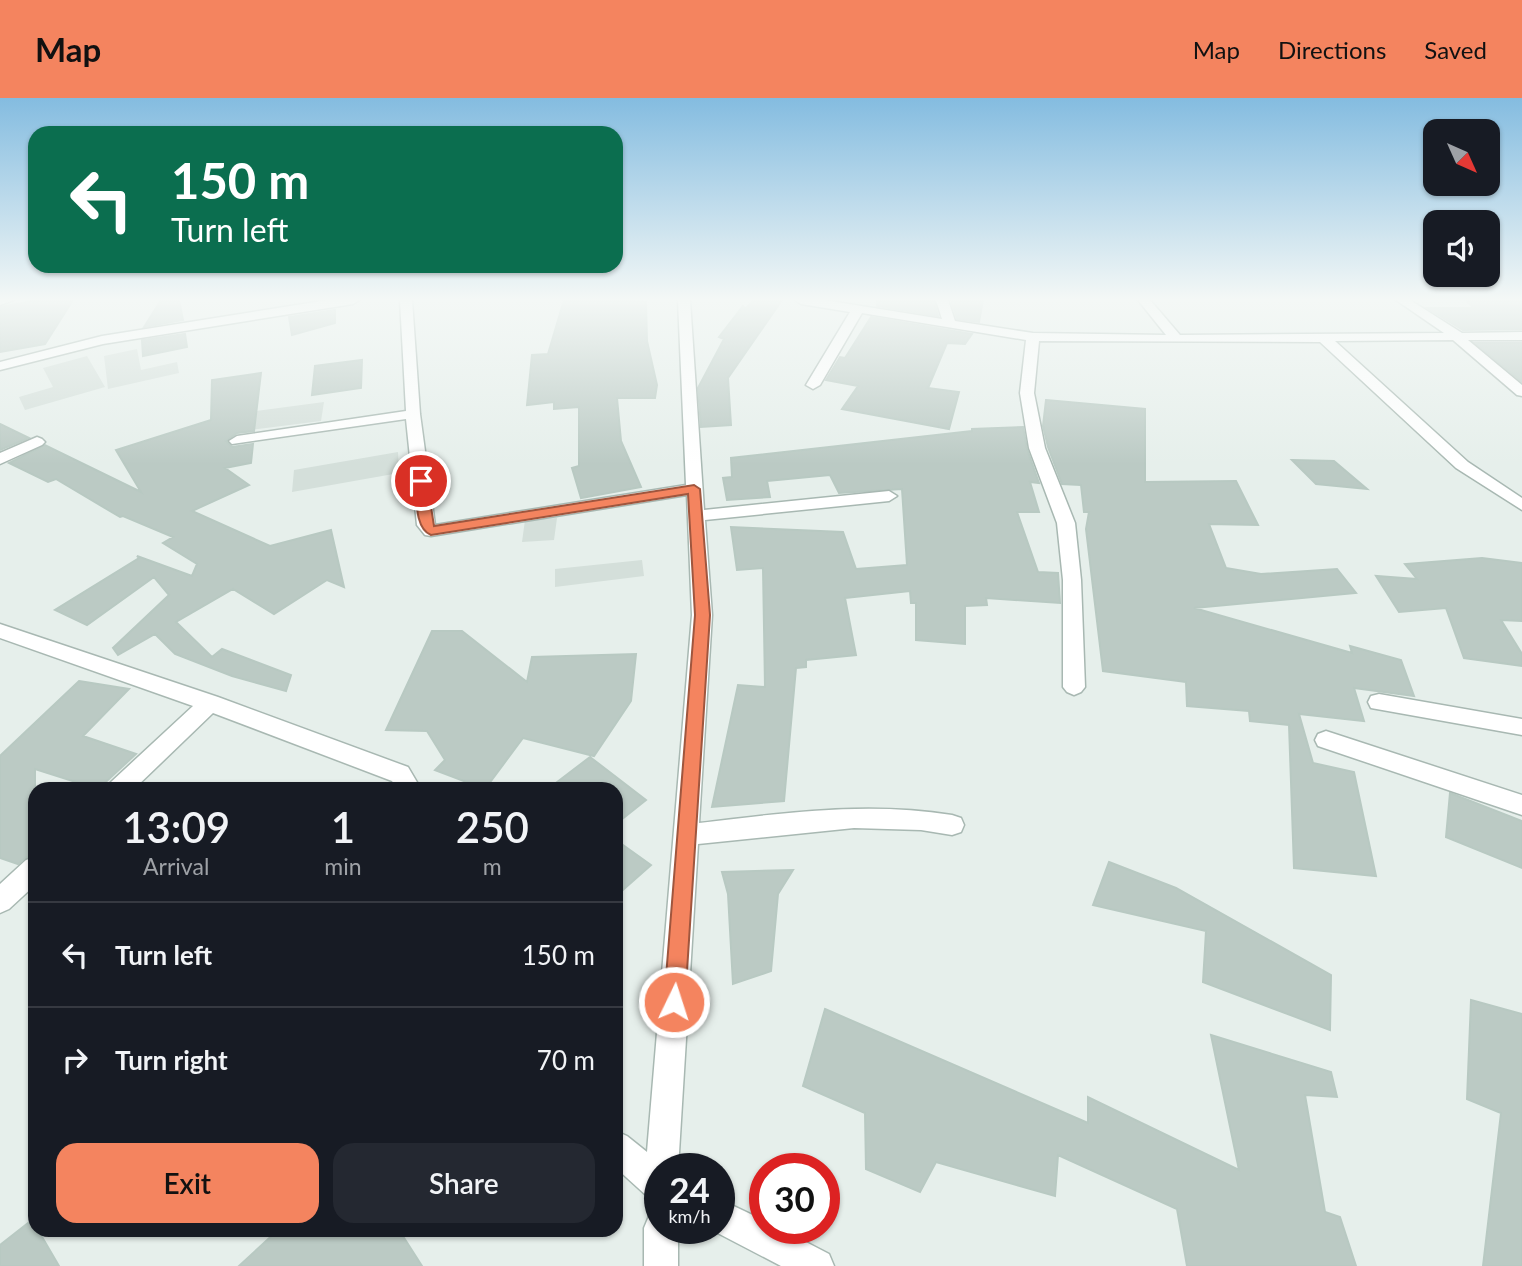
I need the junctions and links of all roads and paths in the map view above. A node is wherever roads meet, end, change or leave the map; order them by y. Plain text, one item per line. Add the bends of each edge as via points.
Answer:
1 (45, 355) edge
2 (409, 355) edge
3 (687, 355) edge
4 (831, 355) edge
5 (1031, 355) edge
6 (1342, 355) edge
7 (1478, 355) edge
8 (0, 366) edge
9 (813, 385) dead end
10 (1522, 392) edge
11 (413, 414) junction
12 (237, 441) dead end
13 (37, 442) dead end
14 (0, 459) edge
15 (694, 489) junction
16 (889, 496) dead end
17 (1522, 505) edge
18 (696, 516) junction
19 (0, 631) edge
20 (1074, 687) dead end
21 (1379, 702) dead end
22 (210, 703) junction
23 (1522, 727) edge
24 (1326, 740) dead end
25 (125, 782) edge
26 (404, 782) edge
27 (1522, 806) edge
28 (952, 825) dead end
29 (686, 835) junction
30 (28, 875) edge
31 (0, 901) edge
32 (623, 1153) edge
33 (663, 1153) edge
34 (644, 1171) edge
35 (735, 1224) edge
36 (661, 1244) edge
37 (661, 1266) edge
38 (817, 1266) edge

1 - 8 street
2 - 11 street
3 - 15 street
4 - 9 street
5 - 20 street via 1027,393 1037,448 1066,523
6 - 17 street via 1462,466
7 - 10 street
11 - 12 street
11 - 15 street via 426,525 431,531
13 - 14 street
15 - 18 street
16 - 18 street
18 - 29 street via 702,615
19 - 22 street
21 - 23 street
22 - 25 street
22 - 26 street via 400,775
24 - 27 street
28 - 29 street via 923,819 817,821
29 - 33 street
30 - 31 street
32 - 34 street
35 - 38 street
36 - 37 street

